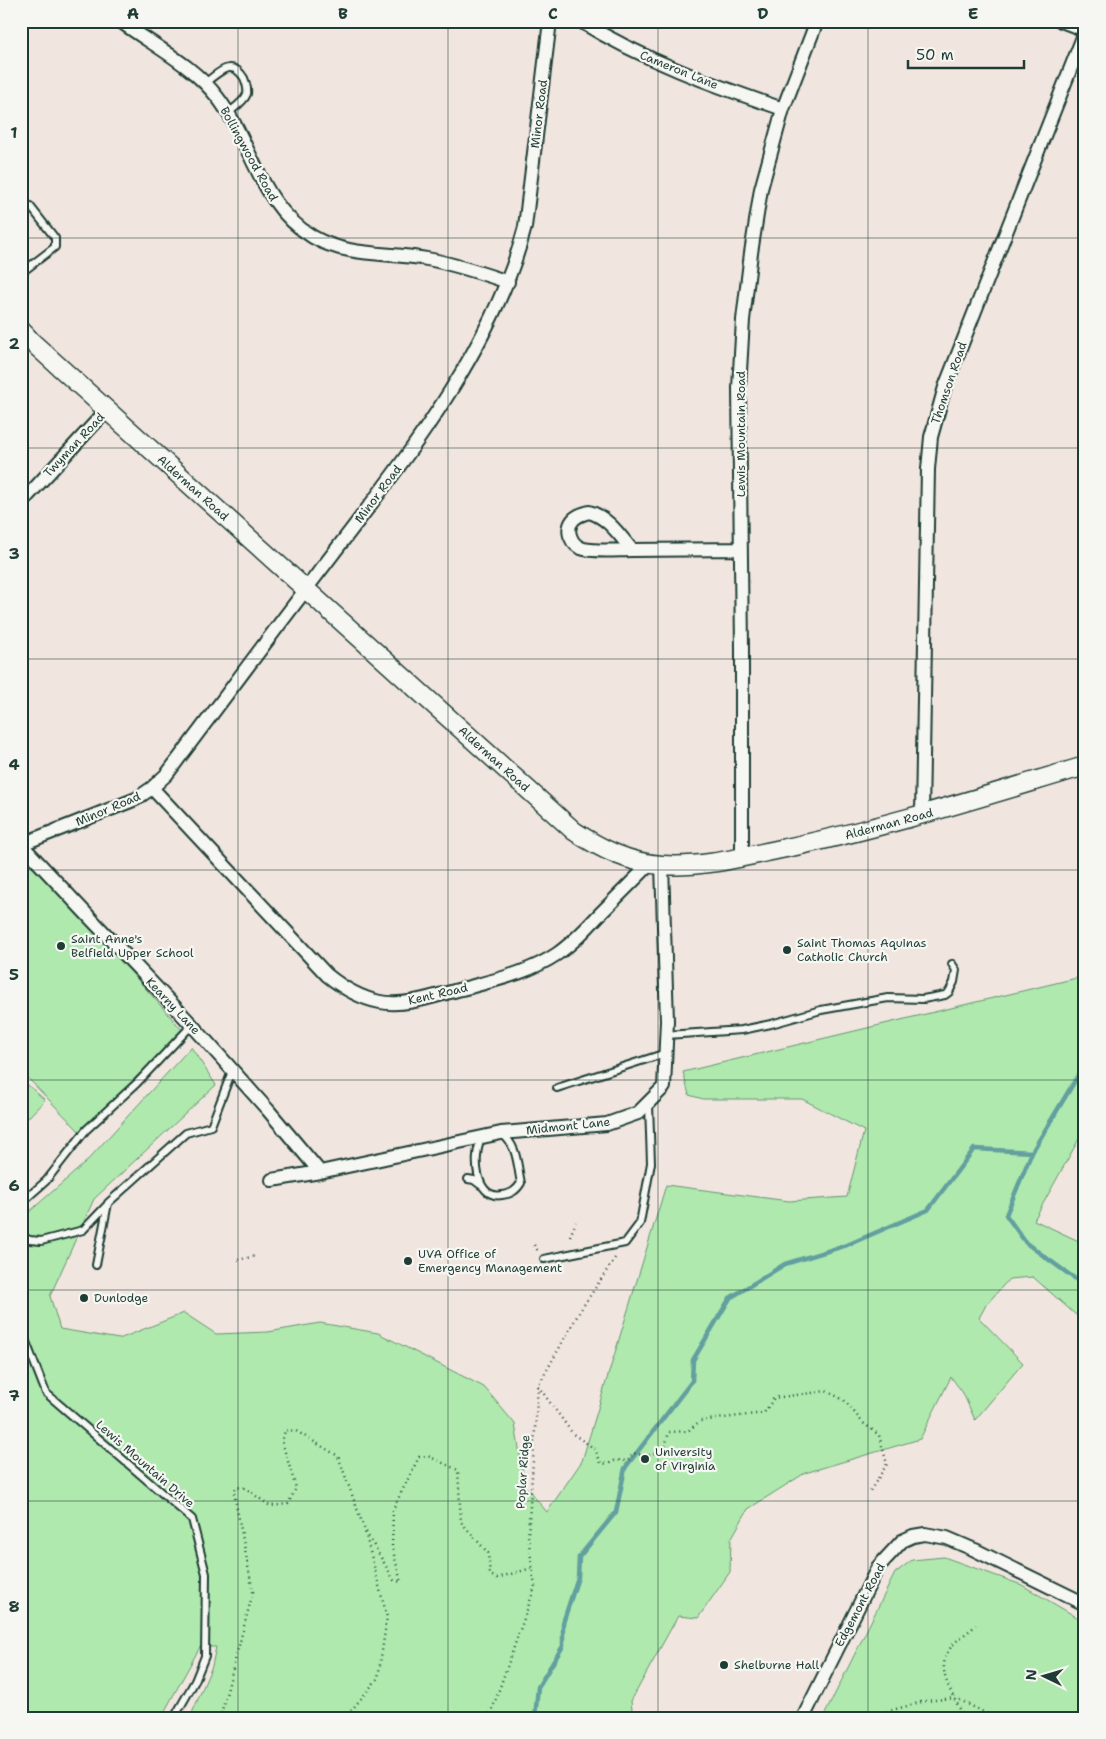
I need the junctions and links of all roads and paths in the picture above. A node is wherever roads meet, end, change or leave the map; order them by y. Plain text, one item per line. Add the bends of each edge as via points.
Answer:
1 (120, 21) edge
2 (550, 21) edge
3 (580, 21) edge
4 (817, 21) edge
5 (1061, 21) edge
6 (1085, 31) edge
7 (205, 83) junction
8 (783, 109) junction
9 (228, 114) junction
10 (21, 204) edge
11 (21, 272) edge
12 (508, 282) junction
13 (21, 330) edge
14 (106, 410) junction
15 (21, 503) edge
16 (741, 549) junction
17 (632, 550) junction
18 (306, 589) junction
19 (1085, 766) edge
20 (152, 788) junction
21 (922, 815) junction
22 (22, 844) edge
23 (742, 857) junction
24 (656, 865) junction
25 (952, 964) dead end
26 (192, 1025) junction
27 (666, 1035) junction
28 (666, 1054) junction
29 (232, 1070) junction
30 (557, 1088) dead end
31 (649, 1103) junction
32 (510, 1135) junction
33 (482, 1137) junction
34 (462, 1142) junction
35 (514, 1147) junction
36 (476, 1154) junction
37 (477, 1166) junction
38 (320, 1172) junction
39 (272, 1180) dead end
40 (481, 1185) junction
41 (21, 1203) edge
42 (108, 1203) junction
43 (576, 1222) dead end
44 (568, 1232) dead end
45 (21, 1234) edge
46 (625, 1243) junction
47 (255, 1256) dead end
48 (544, 1258) dead end
49 (238, 1260) dead end
50 (96, 1266) dead end
51 (21, 1329) edge
52 (538, 1386) junction
53 (870, 1491) dead end
54 (364, 1528) junction
55 (532, 1568) junction
56 (1085, 1604) edge
57 (976, 1625) dead end
58 (956, 1698) junction
59 (889, 1711) junction
60 (174, 1718) edge
61 (220, 1718) edge
62 (345, 1718) edge
63 (487, 1718) edge
64 (803, 1718) edge
65 (874, 1718) edge
66 (886, 1718) edge
67 (964, 1718) edge
68 (995, 1718) edge

1 - 7 street, Bollingwood Road
2 - 12 street, Minor Road via 524,227
3 - 8 street, Cameron Lane via 647,58
4 - 8 street, Lewis Mountain Road
5 - 6 street
6 - 21 street, Thomson Road via 945,387 931,437 927,479
7 - 9 street, Bollingwood Road
7 - 9 lane via 226,68 237,69 242,75 247,83 247,93
8 - 16 street, Lewis Mountain Road via 761,189 743,320
9 - 12 street, Bollingwood Road via 273,200 296,226 314,238 354,252 428,259
10 - 11 lane via 30,206 56,243
12 - 18 street, Minor Road via 483,332 433,416
13 - 14 main road, Alderman Road
14 - 15 street, Twyman Road
14 - 18 main road, Alderman Road
16 - 17 street
16 - 23 street, Lewis Mountain Road
17 - 17 street via 585,550 570,536 573,520 580,514 597,514
18 - 20 street, Minor Road via 167,774
18 - 24 main road, Alderman Road via 574,831 617,855
19 - 21 main road, Alderman Road
20 - 22 street, Minor Road via 136,799
20 - 24 street, Kent Road via 326,976 359,996 382,1002 420,1000 518,974 540,964 577,938
21 - 23 main road, Alderman Road via 842,837
22 - 26 street, Kearny Lane
23 - 24 main road, Alderman Road via 684,866
24 - 27 street, Midmont Lane
25 - 27 lane via 956,970 954,982 945,995 923,999 888,998 820,1010 742,1030
26 - 29 street, Kearny Lane
26 - 41 lane via 86,1130 46,1181
27 - 28 street, Midmont Lane
28 - 30 lane
28 - 31 street, Midmont Lane via 664,1087
29 - 38 street, Kearny Lane
29 - 42 lane via 211,1126 186,1133
31 - 32 street, Midmont Lane via 638,1113 606,1124
31 - 46 lane via 651,1163 640,1223
32 - 33 street, Midmont Lane
32 - 35 lane
32 - 35 lane via 515,1139
33 - 34 street, Midmont Lane
33 - 36 lane
34 - 36 lane
34 - 38 street, Midmont Lane
35 - 40 lane via 521,1184 516,1191 496,1196
36 - 37 lane
37 - 40 lane
37 - 40 lane via 468,1179
38 - 39 street, Midmont Lane
42 - 45 lane via 83,1230 41,1241 30,1240
42 - 50 lane
43 - 44 path via 570,1236
46 - 48 lane
46 - 52 path, Poplar Ridge via 580,1311
47 - 49 path
51 - 60 lane, Lewis Mountain Drive via 46,1393 192,1520 206,1574 205,1656
52 - 53 path via 573,1434 596,1449 602,1463 608,1464 616,1460 628,1461 633,1453 647,1456 664,1450 669,1432 688,1431 700,1421 764,1413 774,1398 826,1391 844,1400 879,1436 887,1464
52 - 55 path, Poplar Ridge via 528,1536
54 - 55 path via 394,1580 401,1582 392,1547 393,1509 419,1457 428,1456 458,1470 462,1522 488,1553 490,1575 498,1578
54 - 61 path via 338,1456 296,1431 285,1430 282,1442 296,1488 288,1504 270,1506 245,1488 236,1487 234,1493 253,1592
54 - 62 path via 387,1617 378,1678
55 - 63 path, Poplar Ridge via 535,1587
56 - 64 street, Edgemont Road via 947,1538 925,1534 913,1536 902,1541 878,1567
57 - 58 path via 952,1646 943,1665 946,1684
58 - 59 path via 925,1701
58 - 67 path
58 - 68 path
59 - 65 path
59 - 66 path

